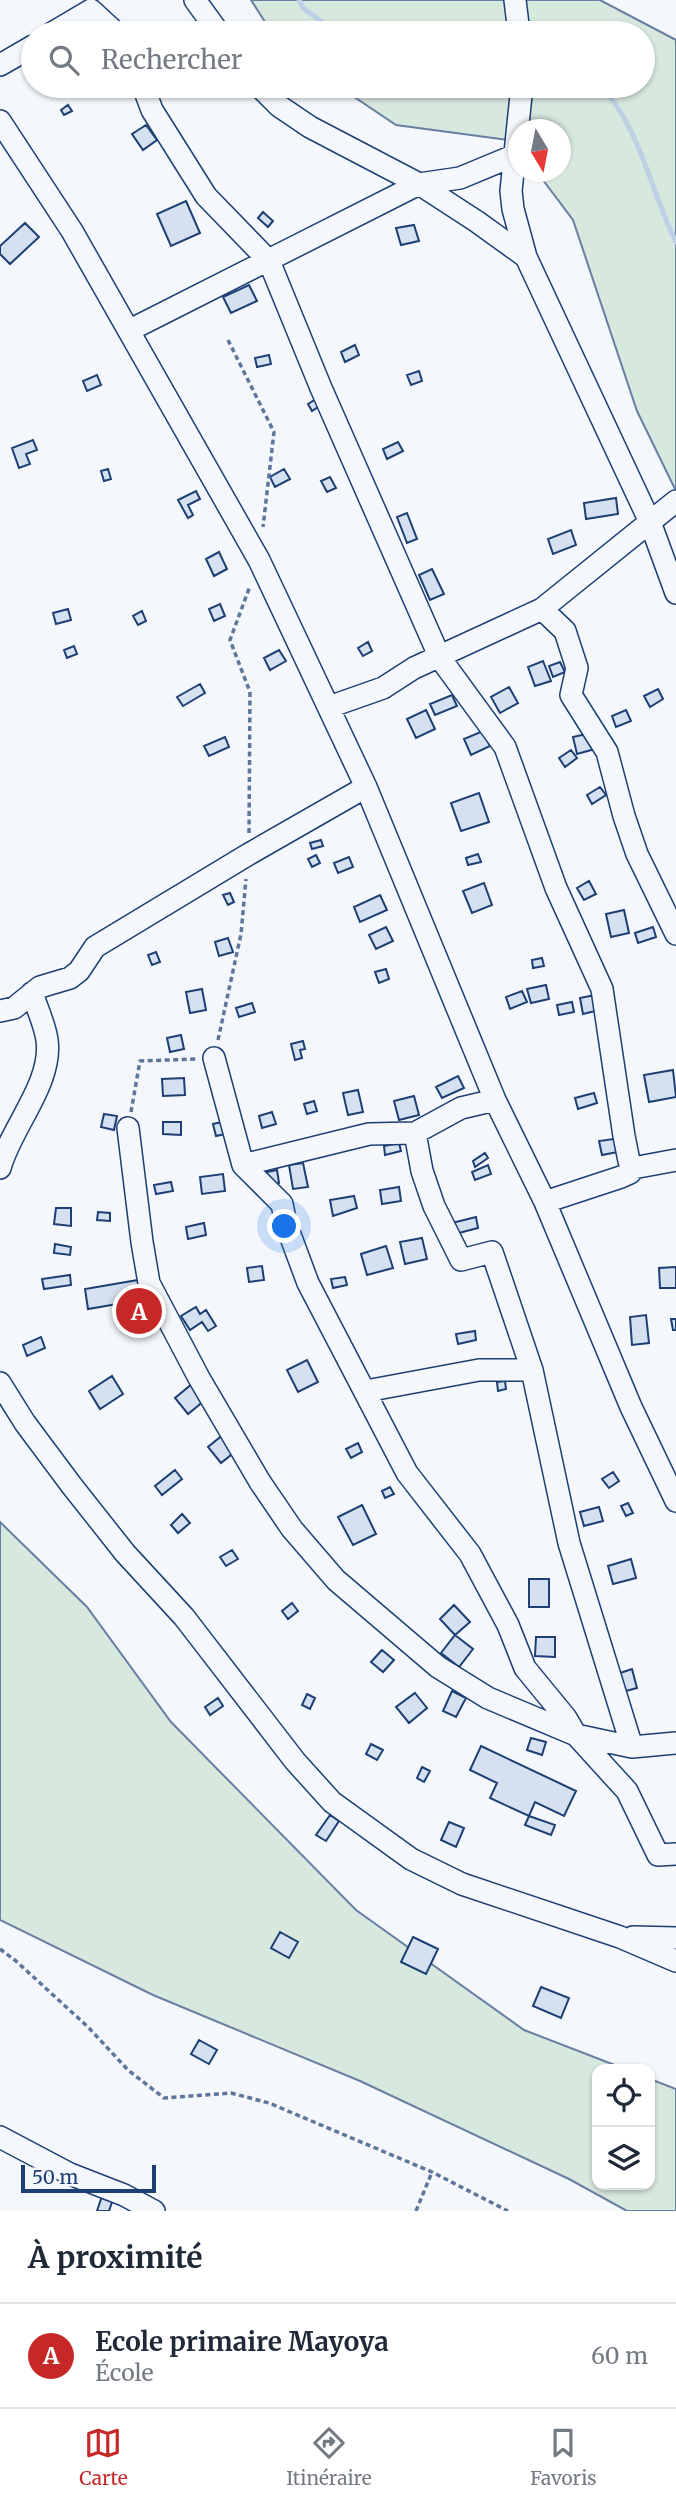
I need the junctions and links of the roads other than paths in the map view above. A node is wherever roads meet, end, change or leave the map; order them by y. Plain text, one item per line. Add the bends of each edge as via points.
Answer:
1 (195, 0) edge
2 (515, 0) edge
3 (72, 21) edge
4 (103, 21) edge
5 (210, 21) edge
6 (518, 21) edge
7 (21, 53) edge
8 (0, 65) edge
9 (148, 98) edge
10 (271, 98) edge
11 (520, 98) edge
12 (518, 119) edge
13 (0, 121) edge
14 (508, 158) edge
15 (512, 182) edge
16 (419, 184) junction
17 (526, 257) junction
18 (270, 261) junction
19 (130, 330) junction
20 (676, 501) edge
21 (650, 522) junction
22 (676, 593) edge
23 (542, 609) junction
24 (440, 658) junction
25 (329, 707) junction
26 (366, 787) junction
27 (676, 934) edge
28 (33, 993) junction
29 (0, 1011) edge
30 (214, 1058) road end
31 (495, 1100) junction
32 (128, 1128) road end
33 (415, 1133) junction
34 (676, 1160) edge
35 (243, 1165) junction
36 (0, 1168) edge
37 (633, 1168) junction
38 (545, 1202) junction
39 (532, 1370) junction
40 (0, 1384) edge
41 (366, 1391) junction
42 (676, 1501) edge
43 (576, 1735) junction
44 (676, 1743) edge
45 (632, 1747) junction
46 (676, 1854) edge
47 (620, 1937) junction
48 (676, 1938) edge
49 (676, 1961) edge
50 (0, 2137) edge
51 (154, 2211) edge

1 - 5 street
2 - 6 street
3 - 4 street via 91,10
7 - 8 street
9 - 18 street via 206,196
10 - 16 street via 310,127
11 - 12 street
13 - 19 street
14 - 16 street via 460,178
15 - 17 street via 512,200
16 - 17 street
16 - 18 street
17 - 21 street
18 - 19 street
18 - 24 street
19 - 25 street via 259,560
20 - 21 street
21 - 22 street
21 - 23 street
23 - 24 street
23 - 27 street via 565,631 578,668 570,695 607,752 637,854
24 - 25 street via 383,688
24 - 37 street via 505,747 556,888 602,989
25 - 26 street
26 - 28 street via 95,947 70,978
26 - 31 street
28 - 29 street via 13,1008
28 - 36 street via 47,1041 45,1072
30 - 35 street
31 - 33 street via 461,1108
31 - 38 street
32 - 43 street via 149,1283 199,1378 292,1529 336,1580 438,1668 488,1698
33 - 35 street via 369,1134
33 - 39 street via 422,1171 440,1222 461,1260 492,1252
34 - 37 street
35 - 41 street via 282,1204 308,1283
37 - 38 street via 621,1177
38 - 42 street
39 - 41 street via 479,1370
39 - 45 street via 569,1544
40 - 47 street via 79,1496 184,1616 332,1802 411,1858 462,1884
41 - 43 street via 407,1473 470,1554 508,1625 524,1668
43 - 45 street
43 - 46 street via 627,1791 658,1855
44 - 45 street
47 - 48 street
47 - 49 street
50 - 51 street

